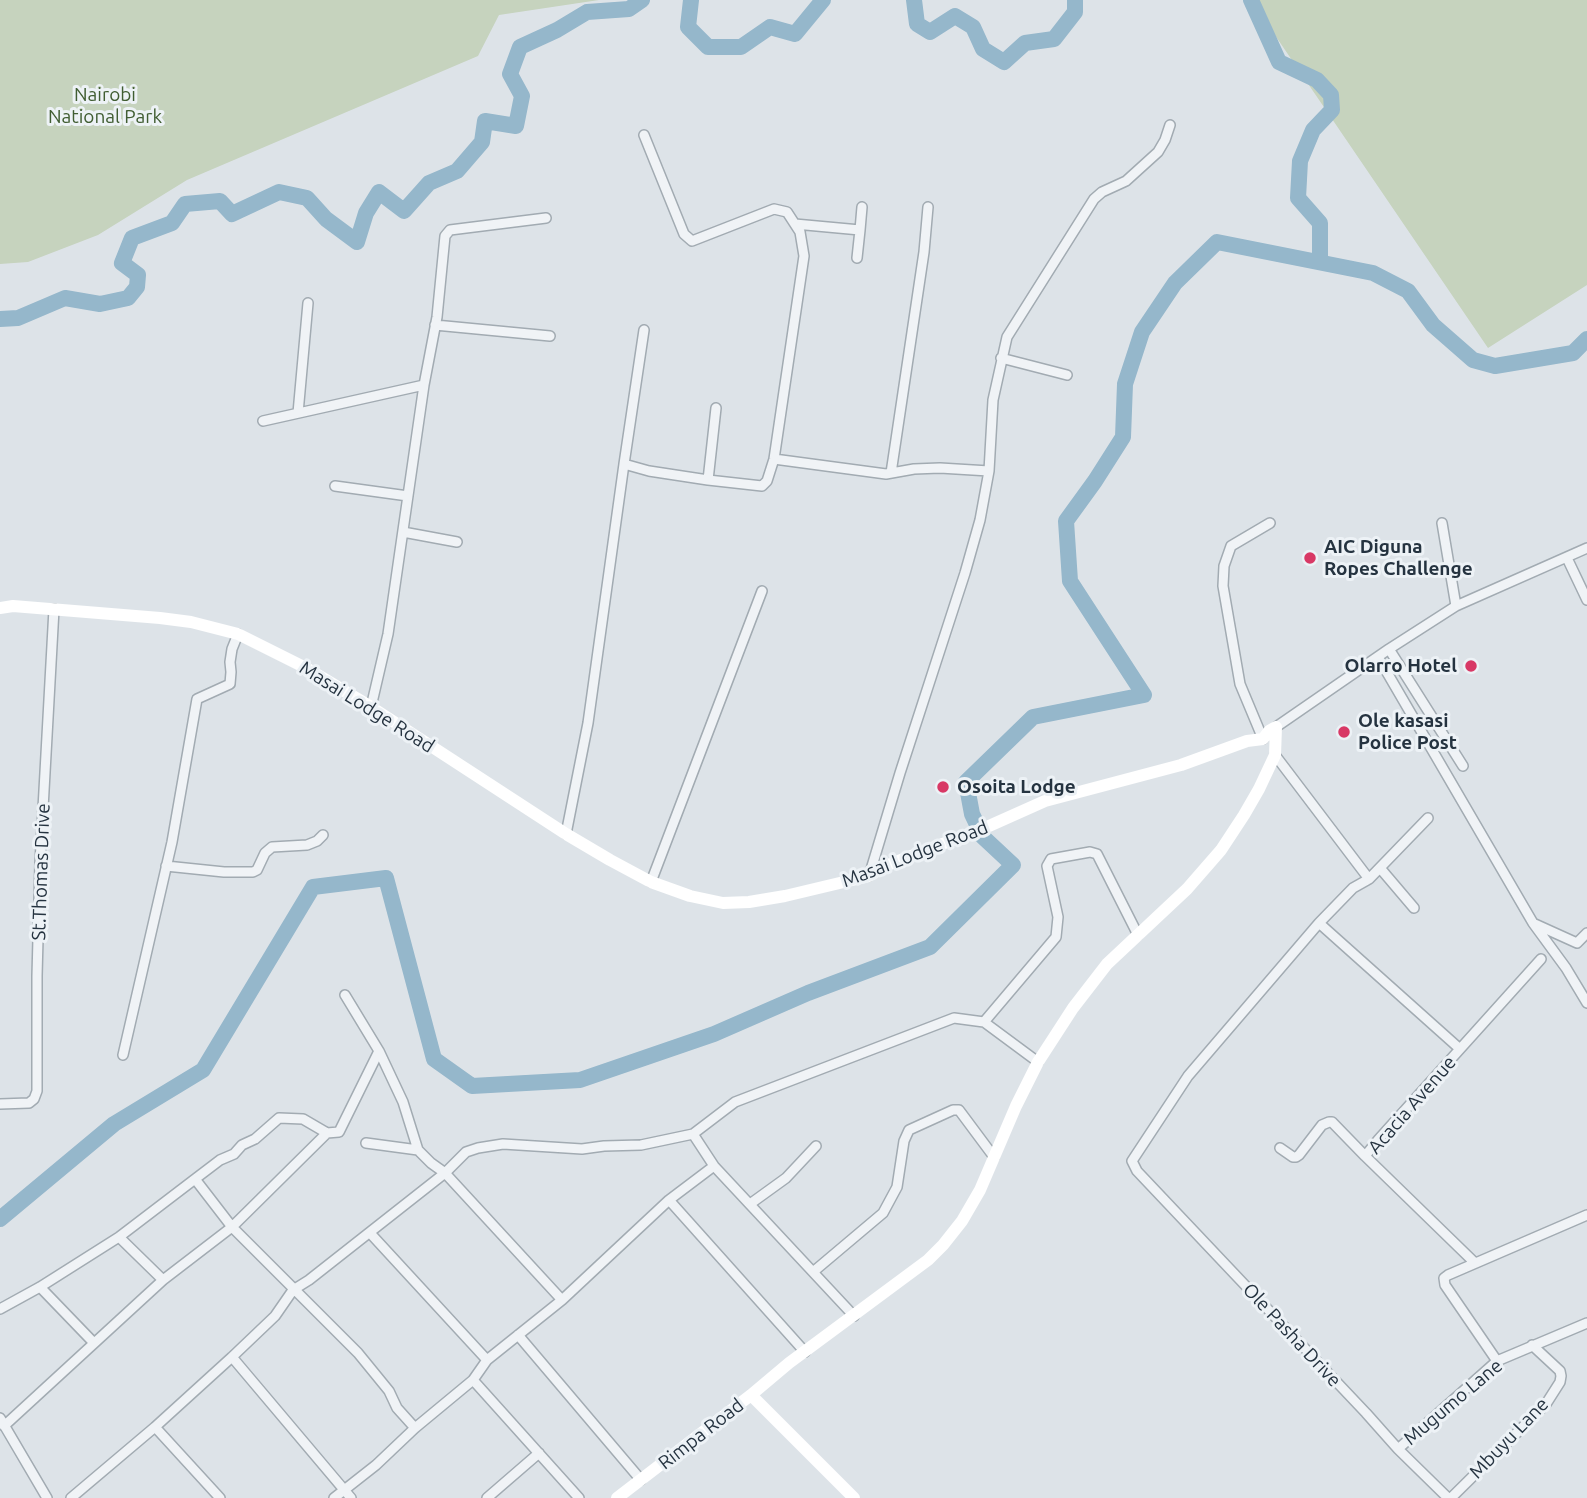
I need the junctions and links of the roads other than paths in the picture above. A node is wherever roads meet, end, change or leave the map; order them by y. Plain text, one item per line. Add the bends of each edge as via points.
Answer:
1 (1170, 125) dead end
2 (644, 135) dead end
3 (862, 207) dead end
4 (928, 207) dead end
5 (546, 218) dead end
6 (794, 224) junction
7 (860, 230) junction
8 (857, 258) dead end
9 (309, 303) dead end
10 (435, 325) junction
11 (645, 330) dead end
12 (550, 336) dead end
13 (1001, 358) junction
14 (1067, 376) dead end
15 (424, 385) junction
16 (716, 408) dead end
17 (298, 413) junction
18 (263, 421) dead end
19 (774, 459) junction
20 (624, 464) junction
21 (989, 471) junction
22 (891, 473) junction
23 (708, 480) junction
24 (335, 485) dead end
25 (408, 496) junction
26 (1270, 523) dead end
27 (1442, 523) dead end
28 (403, 532) junction
29 (457, 542) dead end
30 (1587, 548) edge
31 (1567, 558) junction
32 (762, 591) dead end
33 (1587, 600) edge
34 (1456, 606) junction
35 (0, 608) edge
36 (54, 609) junction
37 (238, 634) junction
38 (1389, 649) junction
39 (1378, 657) junction
40 (371, 708) junction
41 (1276, 727) junction
42 (1263, 739) junction
43 (1275, 755) junction
44 (1463, 766) dead end
45 (1428, 818) dead end
46 (566, 834) junction
47 (323, 835) dead end
48 (166, 866) junction
49 (1380, 868) junction
50 (869, 876) junction
51 (1368, 879) junction
52 (651, 882) junction
53 (1414, 908) dead end
54 (1319, 923) junction
55 (1534, 923) junction
56 (1587, 933) edge
57 (1138, 934) junction
58 (1541, 959) dead end
59 (345, 995) dead end
60 (1587, 1003) edge
61 (984, 1022) junction
62 (1460, 1049) junction
63 (379, 1051) junction
64 (123, 1055) dead end
65 (1038, 1062) junction
66 (0, 1104) edge
67 (327, 1133) junction
68 (693, 1134) junction
69 (366, 1143) dead end
70 (816, 1146) dead end
71 (1279, 1148) dead end
72 (418, 1150) junction
73 (1365, 1156) junction
74 (995, 1157) junction
75 (714, 1166) junction
76 (445, 1173) junction
77 (195, 1179) junction
78 (669, 1200) junction
79 (750, 1204) junction
80 (1587, 1215) edge
81 (232, 1227) junction
82 (370, 1233) junction
83 (119, 1237) junction
84 (1475, 1263) junction
85 (813, 1272) junction
86 (163, 1280) junction
87 (40, 1287) junction
88 (293, 1290) junction
89 (562, 1300) junction
90 (0, 1309) edge
91 (854, 1316) junction
92 (1587, 1323) edge
93 (518, 1335) junction
94 (94, 1343) junction
95 (1532, 1345) junction
96 (805, 1352) junction
97 (232, 1357) junction
98 (487, 1360) junction
99 (1497, 1361) junction
100 (472, 1380) junction
101 (751, 1395) junction
102 (2, 1422) edge
103 (155, 1427) junction
104 (415, 1428) junction
105 (1398, 1449) junction
106 (538, 1453) junction
107 (641, 1480) junction
108 (347, 1494) edge
109 (47, 1498) edge
110 (71, 1498) edge
111 (220, 1498) edge
112 (334, 1498) edge
113 (487, 1498) edge
114 (579, 1498) edge
115 (617, 1498) edge
116 (854, 1498) edge
117 (1450, 1498) edge

1 - 13 street via 1158,152 1126,181 1094,199 1007,337
2 - 6 street via 684,234 692,242 774,209 787,212
3 - 7 street
4 - 22 street
5 - 10 street via 450,230 445,236
6 - 7 street
6 - 19 street via 804,257
7 - 8 street
9 - 17 street
10 - 12 street
10 - 15 street
11 - 20 street
13 - 14 street
13 - 21 street via 993,400
15 - 17 street
15 - 25 street
16 - 23 street
17 - 18 street
19 - 22 street
19 - 23 street via 762,486
20 - 23 street
20 - 46 street via 588,723
21 - 22 street via 940,468
21 - 50 street via 965,573
24 - 25 street
25 - 28 street
26 - 42 street via 1231,546 1223,576 1240,684
27 - 34 street
28 - 29 street
28 - 40 street
30 - 31 street, Masai Lodge Road
31 - 33 street
31 - 34 street, Masai Lodge Road
32 - 52 street
34 - 38 street, Masai Lodge Road
35 - 36 street, Masai Lodge Road
36 - 37 street, Masai Lodge Road via 191,622
36 - 66 street, St.Thomas Drive via 40,863 37,1091 29,1103
37 - 40 street, Masai Lodge Road
37 - 48 street via 232,649 230,684 197,699
38 - 39 street, Masai Lodge Road
38 - 44 street
39 - 41 street, Masai Lodge Road
39 - 55 street
40 - 46 street, Masai Lodge Road
41 - 42 street, Masai Lodge Road
41 - 43 street
42 - 50 street, Masai Lodge Road via 1045,801
43 - 51 street
43 - 57 street, Rimpa Road via 1221,850
45 - 49 street
46 - 52 street, Masai Lodge Road
47 - 48 street via 307,845 272,847 253,872
48 - 64 street
49 - 51 street
49 - 53 street
50 - 52 street, Masai Lodge Road via 785,896 723,903
51 - 54 street
54 - 62 street, Acacia Avenue
54 - 105 street, Ole Pasha Drive via 1188,1076 1132,1161
55 - 56 street via 1577,943
55 - 60 street
57 - 61 street via 1097,854 1051,859 1047,866 1058,917 1056,937
57 - 65 street, Rimpa Road via 1107,964
58 - 62 street
59 - 63 street
61 - 65 street
61 - 68 street via 954,1018 893,1041 735,1102
62 - 73 street, Acacia Avenue
63 - 67 street via 339,1132
63 - 72 street via 403,1102
65 - 74 street, Rimpa Road
67 - 77 street via 303,1119 279,1118
67 - 81 street
68 - 75 street
68 - 76 street via 641,1145 582,1149 503,1144 466,1152
69 - 72 street
70 - 79 street via 786,1178
71 - 73 street via 1293,1157 1299,1155 1322,1125 1332,1122
72 - 76 street
73 - 84 street, Acacia Avenue
74 - 85 street via 959,1110 909,1130 897,1187 883,1213
74 - 91 street, Rimpa Road via 962,1221 943,1245
75 - 78 street
75 - 79 street
76 - 82 street
76 - 89 street
77 - 81 street
77 - 83 street
78 - 89 street
78 - 96 street
79 - 85 street
80 - 84 street
81 - 86 street
81 - 88 street
82 - 88 street
82 - 98 street
83 - 86 street
83 - 87 street
84 - 99 street via 1448,1275 1445,1285
85 - 91 street
86 - 94 street
87 - 90 street
87 - 94 street
88 - 97 street via 275,1316
88 - 104 street via 358,1353
89 - 93 street
91 - 96 street, Rimpa Road
92 - 95 street, Mugumo Lane
93 - 98 street
93 - 107 street
94 - 102 street
95 - 99 street, Mugumo Lane
95 - 117 street, Mbuyu Lane via 1560,1371 1560,1382 1546,1404
96 - 101 street, Rimpa Road
97 - 103 street
97 - 108 street
98 - 100 street
99 - 105 street, Mugumo Lane
100 - 104 street
100 - 106 street
101 - 107 street, Rimpa Road
101 - 116 street
102 - 109 street
103 - 110 street
103 - 111 street
104 - 108 street
105 - 117 street, Ole Pasha Drive
106 - 113 street
106 - 114 street
107 - 115 street, Rimpa Road
108 - 112 street

